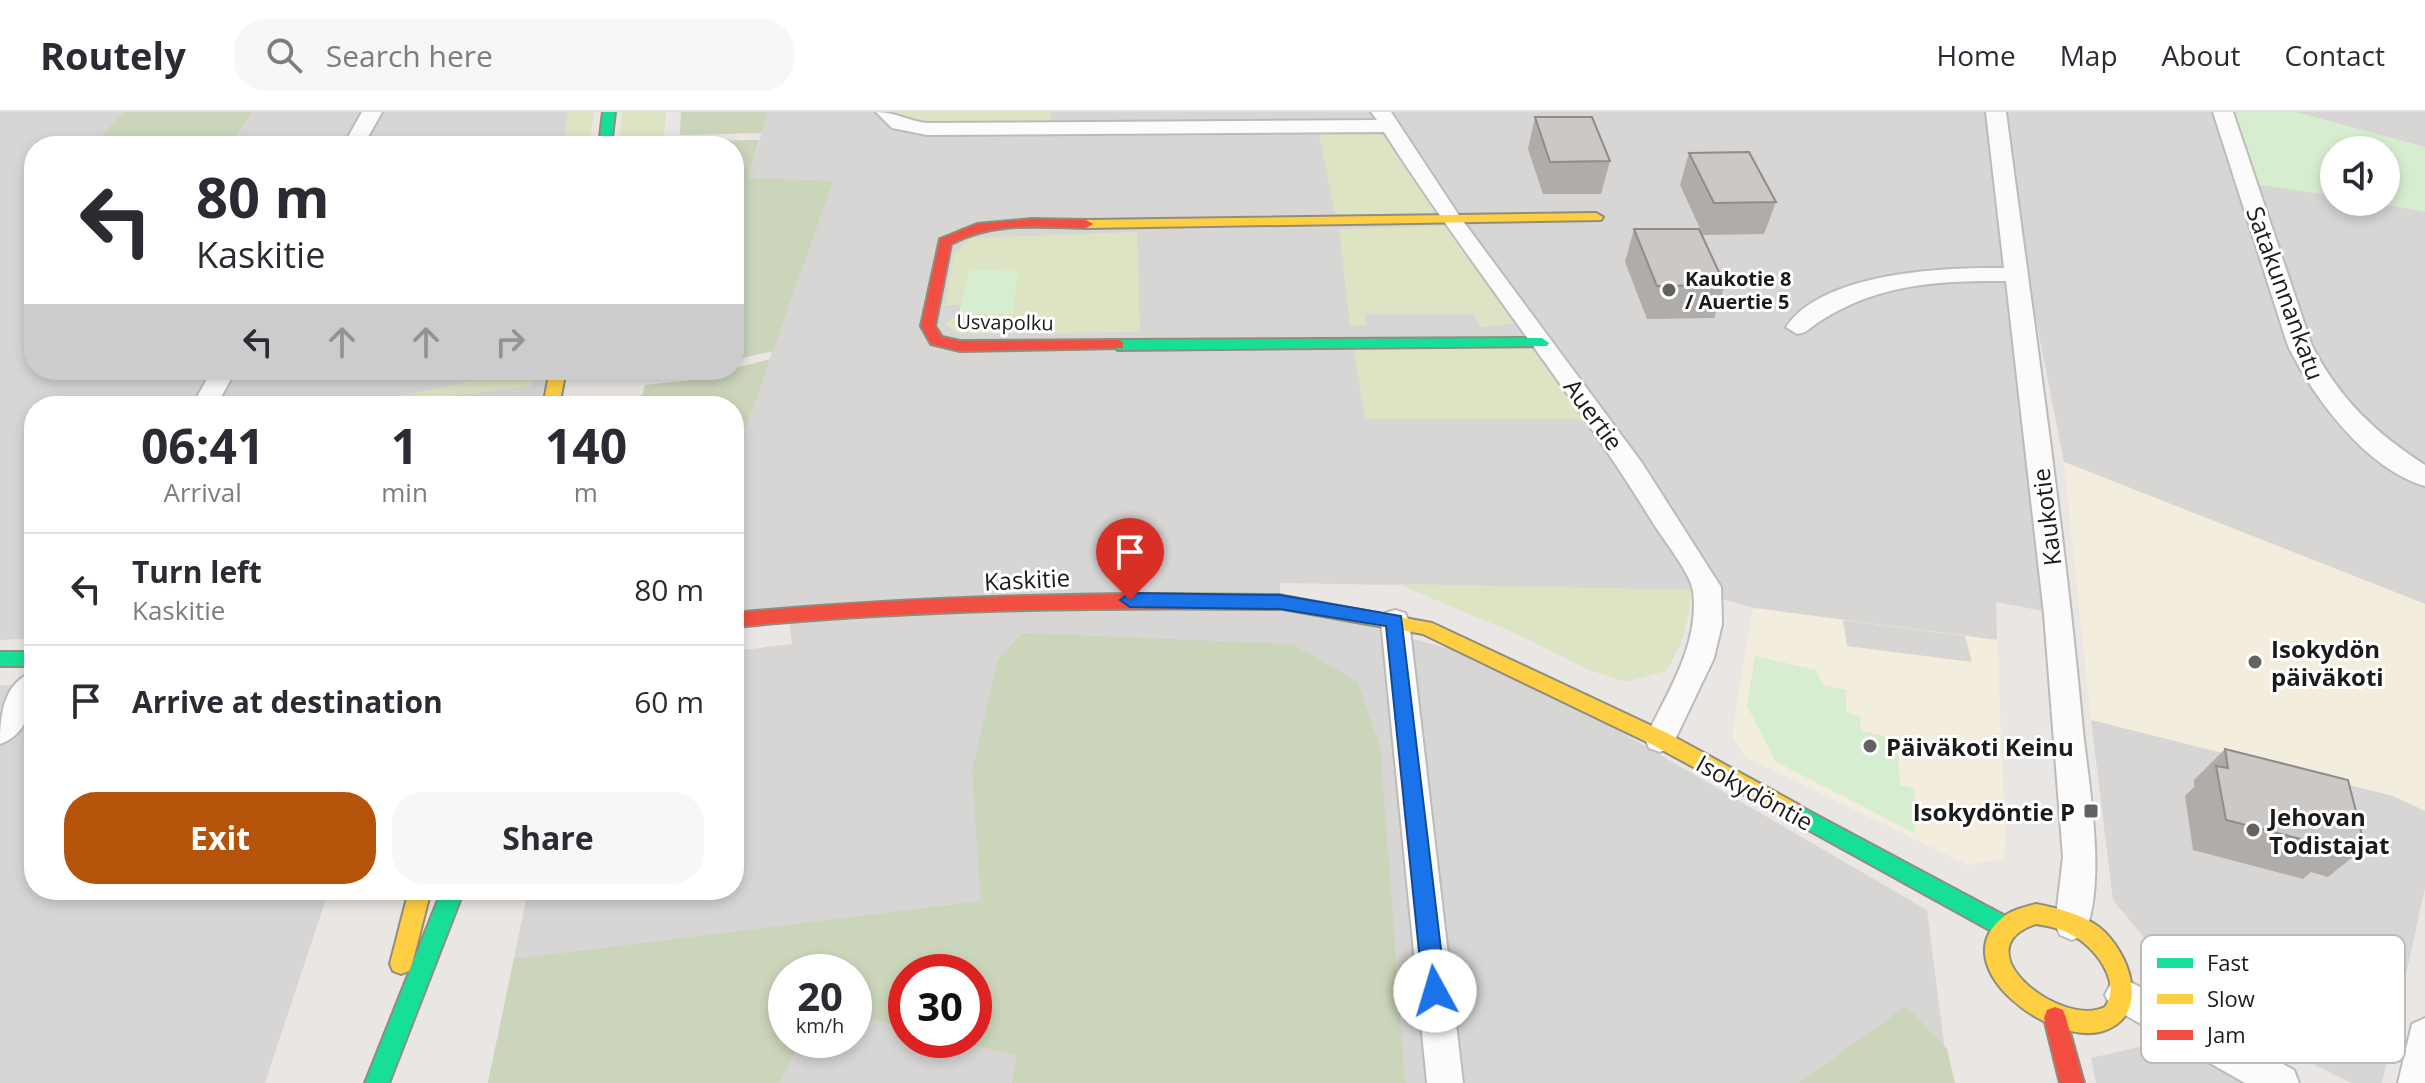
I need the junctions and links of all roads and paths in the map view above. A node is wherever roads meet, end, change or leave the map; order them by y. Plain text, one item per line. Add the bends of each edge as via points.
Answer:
1 (372, 112) edge
2 (609, 112) edge
3 (886, 112) edge
4 (1996, 112) edge
5 (2223, 112) edge
6 (1386, 119) edge
7 (359, 136) edge
8 (606, 136) edge
9 (1596, 217) dead end
10 (1451, 220) junction
11 (2017, 275) junction
12 (1797, 327) dead end
13 (1542, 343) junction
14 (2425, 477) edge
15 (744, 619) edge
16 (1395, 621) junction
17 (0, 659) edge
18 (24, 659) edge
19 (1504, 664) joint
20 (24, 698) edge
21 (0, 731) edge
22 (1660, 739) junction
23 (417, 900) edge
24 (449, 900) edge
25 (2072, 924) junction
26 (2003, 926) junction
27 (2123, 995) junction
28 (2141, 1005) edge
29 (2055, 1018) junction
30 (2425, 1036) edge
31 (2245, 1063) edge
32 (371, 1083) edge
33 (377, 1083) edge
34 (1445, 1083) edge
35 (2072, 1083) edge
36 (2281, 1083) edge
37 (2416, 1083) edge

1 - 7 street
2 - 8 street
3 - 6 street via 903,126 927,129
4 - 11 street, Kaukotie
5 - 14 street, Satakunnankatu via 2300,346 2325,395 2356,427
6 - 10 street, Auertie
9 - 10 street
10 - 13 street, Auertie
10 - 13 street, Usvapolku via 988,225 959,232 945,242 928,326 936,341 960,346
11 - 12 street via 1951,273 1870,287 1818,308
11 - 25 street, Kaukotie via 2058,614 2079,857
13 - 22 street, Auertie via 1633,469 1707,587 1708,624 1699,658
15 - 16 street, Kaskitie via 1098,600 1280,602
16 - 19 street, Kaskitie via 1426,628
16 - 34 street
17 - 18 street
19 - 22 street, Isokydöntie
20 - 21 street
22 - 26 street, Isokydöntie
23 - 32 street
24 - 33 street
25 - 26 street via 2036,914
25 - 27 street via 2107,951 2122,980
26 - 29 street via 1996,948 2005,977 2033,1007
27 - 28 street
27 - 29 street via 2114,1014 2101,1021
29 - 35 street
30 - 37 street
31 - 36 street

